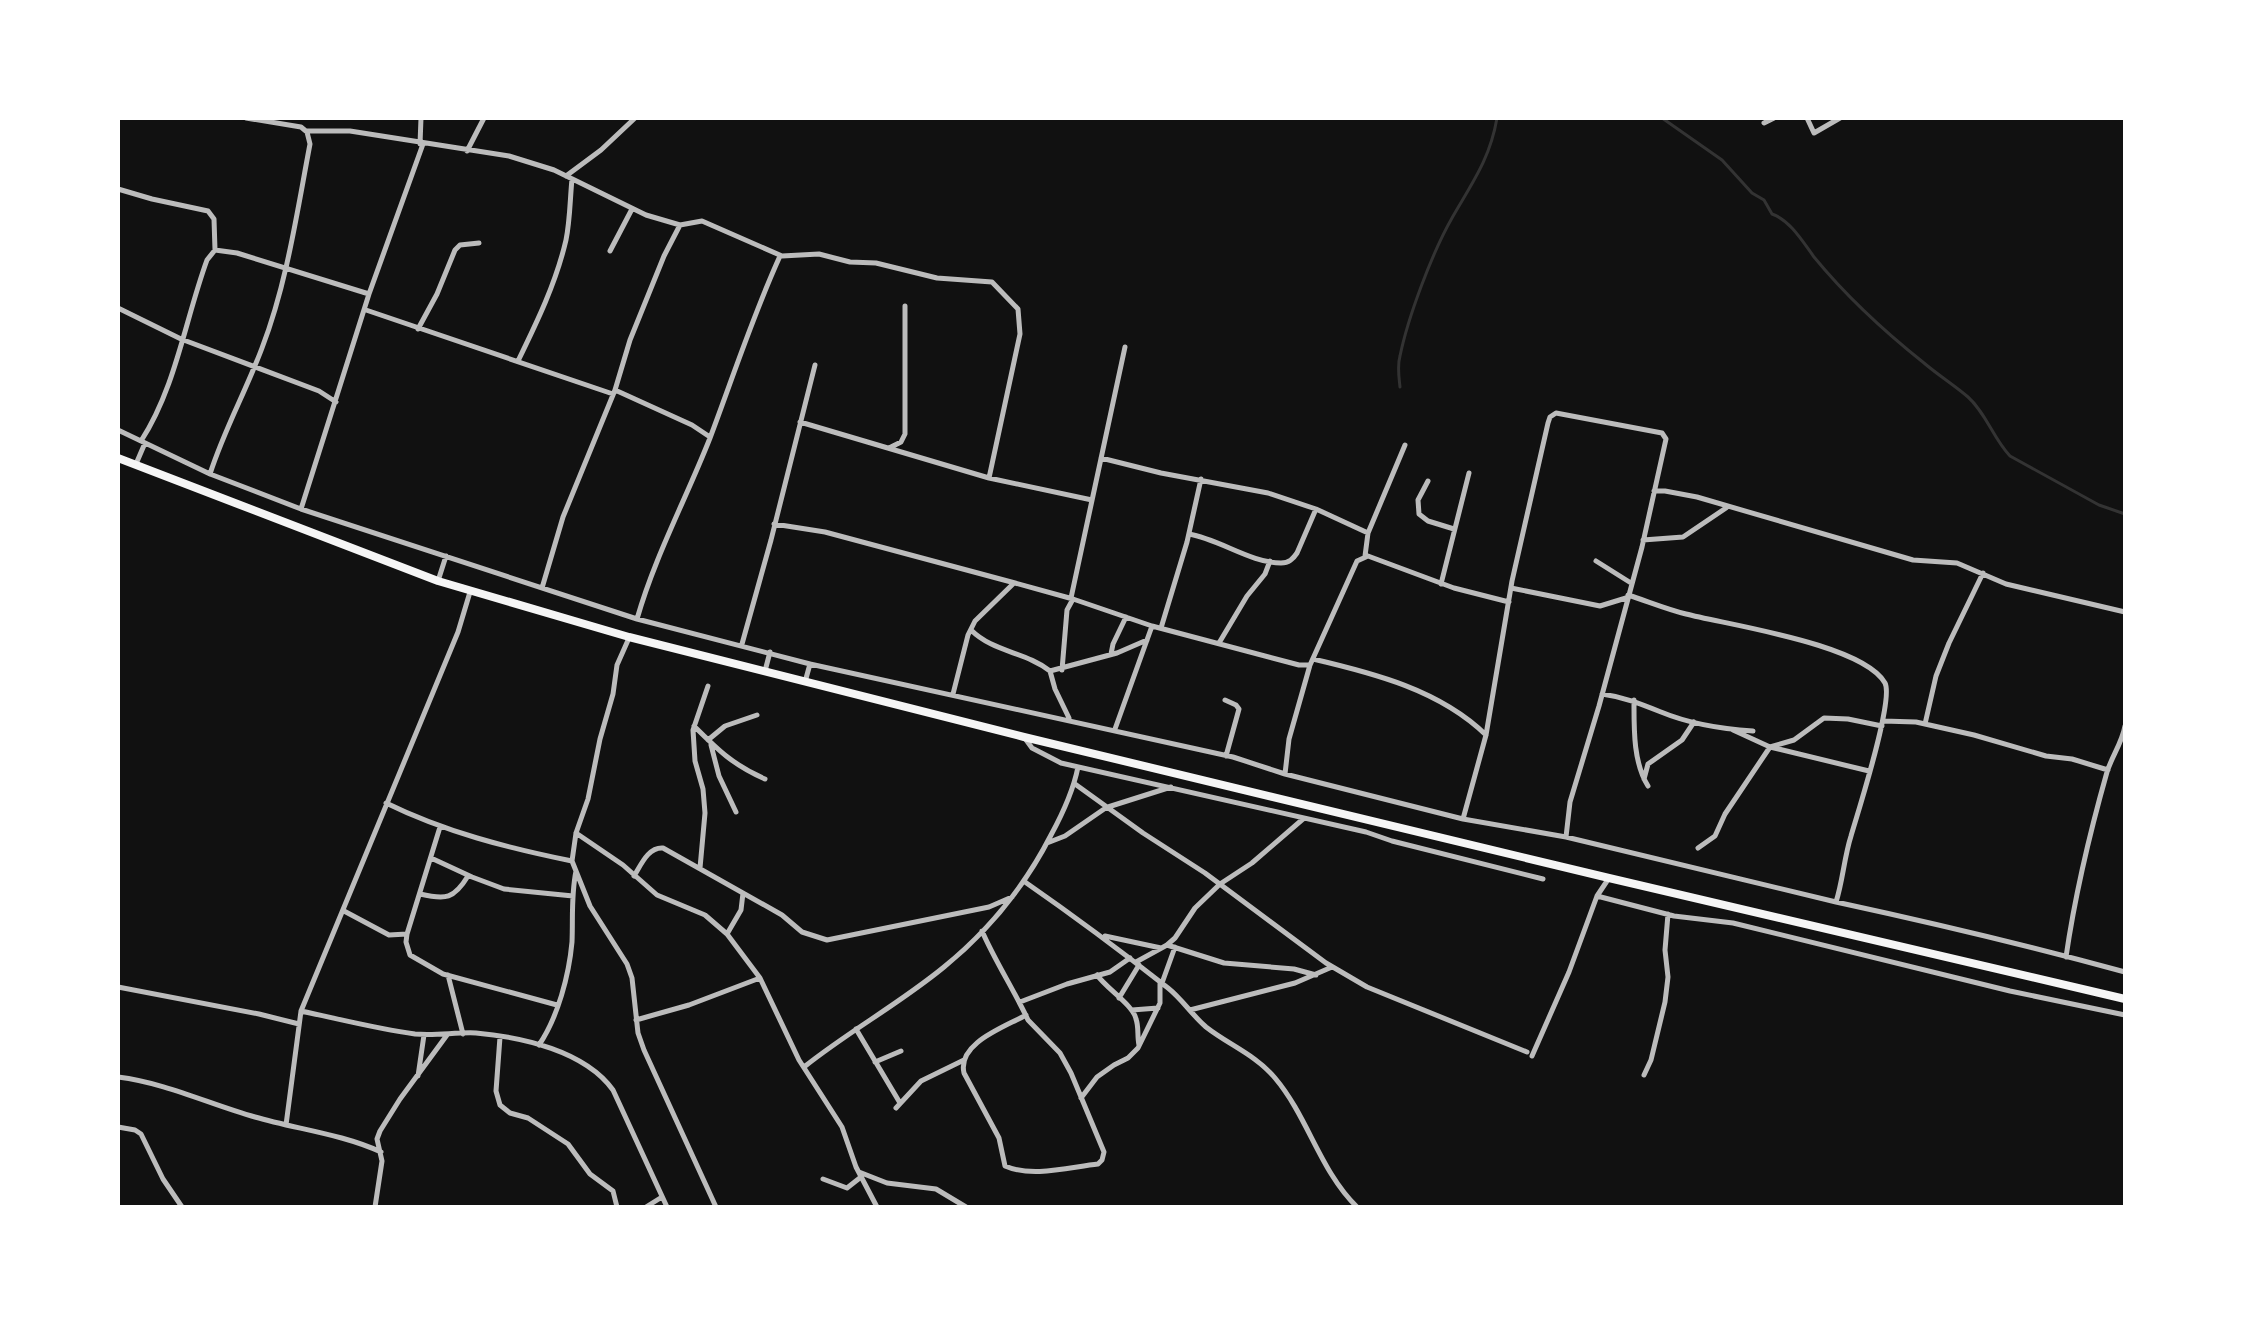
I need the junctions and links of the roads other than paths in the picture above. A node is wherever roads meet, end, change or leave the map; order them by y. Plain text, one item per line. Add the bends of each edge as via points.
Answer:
1 (246, 118) edge
2 (421, 118) edge
3 (484, 118) edge
4 (635, 118) edge
5 (1774, 118) edge
6 (1807, 118) edge
7 (1840, 118) edge
8 (253, 119) edge
9 (1764, 123) dead end
10 (306, 131) junction
11 (422, 144) junction
12 (467, 151) junction
13 (569, 177) junction
14 (118, 189) edge
15 (632, 209) junction
16 (680, 225) junction
17 (479, 243) dead end
18 (215, 250) junction
19 (610, 251) dead end
20 (780, 256) junction
21 (286, 270) junction
22 (369, 294) junction
23 (905, 306) dead end
24 (118, 308) edge
25 (366, 310) junction
26 (418, 329) junction
27 (181, 339) junction
28 (1125, 347) dead end
29 (518, 361) junction
30 (815, 365) dead end
31 (254, 366) junction
32 (614, 392) junction
33 (336, 402) junction
34 (800, 422) junction
35 (118, 430) edge
36 (710, 437) junction
37 (143, 442) junction
38 (1405, 445) dead end
39 (888, 449) junction
40 (118, 458) edge
41 (1101, 458) junction
42 (135, 466) junction
43 (1469, 473) dead end
44 (210, 474) junction
45 (989, 478) junction
46 (1201, 479) junction
47 (1428, 481) dead end
48 (1654, 491) junction
49 (1092, 500) junction
50 (1727, 508) junction
51 (301, 509) junction
52 (1316, 509) junction
53 (774, 524) junction
54 (1454, 529) junction
55 (1368, 533) junction
56 (1189, 534) junction
57 (1643, 540) junction
58 (446, 556) junction
59 (1365, 556) junction
60 (1270, 561) junction
61 (1596, 561) dead end
62 (1983, 573) junction
63 (438, 581) junction
64 (1015, 583) junction
65 (1631, 583) junction
66 (1441, 584) junction
67 (542, 588) junction
68 (1511, 588) junction
69 (470, 592) junction
70 (1627, 596) junction
71 (1072, 598) junction
72 (1509, 602) junction
73 (2125, 612) edge
74 (1126, 617) junction
75 (637, 619) junction
76 (1152, 626) junction
77 (1161, 628) junction
78 (971, 630) junction
79 (629, 637) junction
80 (1147, 640) junction
81 (1219, 643) junction
82 (742, 644) junction
83 (770, 652) junction
84 (1111, 654) junction
85 (1312, 662) junction
86 (810, 664) junction
87 (1062, 670) junction
88 (1050, 671) junction
89 (765, 672) junction
90 (805, 682) junction
91 (708, 686) dead end
92 (953, 694) junction
93 (1602, 694) junction
94 (1225, 700) dead end
95 (1634, 700) junction
96 (757, 715) dead end
97 (1069, 719) junction
98 (1694, 722) junction
99 (1882, 724) junction
100 (1925, 724) junction
101 (694, 726) junction
102 (2125, 726) edge
103 (1115, 729) junction
104 (1732, 730) junction
105 (1753, 731) dead end
106 (1486, 735) junction
107 (1024, 737) junction
108 (709, 742) junction
109 (1770, 747) junction
110 (1226, 756) junction
111 (1078, 767) junction
112 (2108, 770) junction
113 (1869, 771) junction
114 (1285, 774) junction
115 (765, 779) dead end
116 (1644, 779) junction
117 (1075, 784) junction
118 (1648, 786) dead end
119 (1172, 787) junction
120 (386, 803) junction
121 (1107, 807) junction
122 (736, 812) dead end
123 (1304, 819) junction
124 (1463, 819) junction
125 (440, 827) junction
126 (576, 833) junction
127 (1566, 837) junction
128 (1046, 844) junction
129 (1698, 848) dead end
130 (431, 858) junction
131 (572, 861) junction
132 (700, 868) junction
133 (576, 871) junction
134 (468, 876) junction
135 (634, 876) junction
136 (1609, 878) junction
137 (1543, 879) dead end
138 (1025, 882) junction
139 (1220, 884) junction
140 (743, 892) junction
141 (420, 894) junction
142 (573, 896) junction
143 (1597, 896) junction
144 (1012, 897) junction
145 (1836, 902) junction
146 (344, 911) junction
147 (1668, 914) junction
148 (982, 931) junction
149 (407, 934) junction
150 (727, 934) junction
151 (1100, 935) junction
152 (1164, 947) junction
153 (1175, 947) junction
154 (2066, 957) junction
155 (1135, 962) junction
156 (1332, 967) junction
157 (2125, 972) edge
158 (448, 975) junction
159 (1097, 975) junction
160 (1316, 975) junction
161 (760, 978) junction
162 (1161, 982) junction
163 (118, 987) edge
164 (1119, 998) junction
165 (2125, 999) edge
166 (1020, 1002) junction
167 (557, 1005) junction
168 (1159, 1008) junction
169 (1132, 1010) junction
170 (1190, 1010) junction
171 (301, 1011) junction
172 (1026, 1015) junction
173 (2125, 1015) edge
174 (636, 1020) junction
175 (299, 1024) junction
176 (856, 1029) junction
177 (463, 1034) junction
178 (424, 1035) junction
179 (447, 1035) junction
180 (500, 1037) junction
181 (539, 1045) junction
182 (1139, 1045) junction
183 (901, 1051) dead end
184 (964, 1060) junction
185 (875, 1062) junction
186 (804, 1067) junction
187 (1644, 1075) dead end
188 (118, 1077) edge
189 (418, 1077) junction
190 (1081, 1098) junction
191 (286, 1125) junction
192 (118, 1127) edge
193 (381, 1152) junction
194 (860, 1174) junction
195 (823, 1179) dead end
196 (662, 1197) junction
197 (182, 1207) edge
198 (375, 1207) edge
199 (617, 1207) edge
200 (646, 1207) edge
201 (667, 1207) edge
202 (716, 1207) edge
203 (877, 1207) edge
204 (966, 1207) edge
205 (1357, 1207) edge

1 - 8 street
2 - 11 street
3 - 12 street
4 - 13 street
5 - 9 street
6 - 7 street via 1814,133
8 - 10 street
10 - 11 street via 350,131
10 - 21 street via 310,144
11 - 12 street
11 - 22 street
12 - 13 street via 509,156
13 - 15 street
13 - 29 street via 566,238 558,268
14 - 18 street via 208,211 214,219
15 - 16 street
15 - 19 street
16 - 20 street via 702,221
16 - 32 street via 630,340
17 - 26 street via 455,250
18 - 21 street
18 - 27 street
20 - 36 street
20 - 45 street via 819,254 937,278 992,282 1001,289 1018,309 1020,334
21 - 22 street
21 - 31 street
22 - 25 street
23 - 39 street via 905,434
24 - 27 street
25 - 26 street
25 - 33 street
26 - 29 street
27 - 31 street
27 - 37 street
28 - 41 street
29 - 32 street
30 - 34 street
31 - 33 street
31 - 44 street
32 - 36 street
32 - 67 street via 563,517
33 - 51 street
34 - 39 street
34 - 53 street
35 - 37 street
36 - 75 street via 648,580
37 - 42 street
37 - 44 street
38 - 55 street
39 - 45 street
40 - 42 highway
41 - 46 street
41 - 49 street
42 - 63 highway
43 - 54 street
44 - 51 street
45 - 49 street
46 - 52 street
46 - 56 street
47 - 54 street via 1418,500 1419,514
48 - 50 street
48 - 57 street
48 - 68 street via 1666,439 1662,433 1554,414
49 - 71 street
50 - 57 street via 1683,537
50 - 62 street via 1913,560 1957,563
51 - 58 street
52 - 55 street
52 - 60 street via 1292,560
53 - 64 street via 825,532
53 - 82 street
54 - 66 street
55 - 59 street
56 - 60 street
56 - 77 street
57 - 65 street
58 - 63 street
58 - 67 street
59 - 66 street
59 - 85 street via 1357,561
60 - 81 street
61 - 65 street
62 - 73 street via 2006,584
62 - 100 street via 1936,676
63 - 69 highway
64 - 71 street
64 - 78 street
65 - 70 street
66 - 72 street
67 - 75 street
68 - 70 street via 1600,606
68 - 72 street
69 - 79 highway
69 - 120 street
70 - 93 street
70 - 99 street via 1808,642 1852,659 1885,683
71 - 74 street
71 - 87 street
72 - 106 street
74 - 76 street
74 - 84 street
75 - 82 street
76 - 77 street
76 - 80 street
77 - 81 street
78 - 88 street via 992,646
78 - 92 street
79 - 89 highway
79 - 126 street via 617,665
80 - 84 street
80 - 103 street
81 - 85 street via 1299,665
82 - 83 street
83 - 86 street
83 - 89 street
84 - 87 street
85 - 106 street via 1395,681 1466,716
85 - 114 street via 1289,739
86 - 90 street
86 - 92 street
87 - 88 street
88 - 97 street
89 - 90 highway
90 - 107 highway
91 - 101 street
92 - 97 street
93 - 95 street
93 - 127 street via 1570,802
94 - 110 street via 1239,709
95 - 98 street
95 - 116 street
96 - 108 street via 725,726
97 - 103 street
98 - 104 street
98 - 116 street via 1682,740 1648,764
99 - 100 street
99 - 109 street via 1824,718 1800,737
99 - 113 street
100 - 112 street
101 - 108 street
101 - 132 street via 705,813
102 - 112 street
103 - 110 street
104 - 105 street
104 - 109 street
106 - 124 street
107 - 111 street via 1043,755
107 - 136 highway
108 - 115 street via 741,769
108 - 122 street
109 - 113 street
109 - 129 street via 1715,836
110 - 114 street
111 - 117 street
111 - 119 street
112 - 154 street
113 - 145 street
114 - 124 street
116 - 118 street
117 - 121 street
117 - 128 street
119 - 121 street
119 - 123 street
120 - 125 street
120 - 146 street
121 - 128 street
121 - 139 street
123 - 137 street
123 - 139 street
124 - 127 street
125 - 130 street
125 - 131 street
126 - 131 street
126 - 135 street
127 - 145 street
128 - 138 street
130 - 134 street
130 - 141 street
131 - 133 street
132 - 135 street via 657,848
132 - 140 street
133 - 142 street
133 - 174 street via 590,906 627,964
134 - 141 street via 447,898
134 - 142 street via 504,889
135 - 150 street via 657,895 713,920
136 - 143 street
136 - 165 highway
138 - 144 street
138 - 151 street
139 - 152 street
139 - 156 street
140 - 144 street via 802,932 827,940 989,907
140 - 150 street via 741,910
141 - 149 street
142 - 167 street via 571,946
143 - 147 street
143 - 156 street via 1530,1054 1367,987
144 - 148 street
145 - 154 street
146 - 149 street via 389,935
146 - 171 street
147 - 173 street via 1733,923
147 - 187 street via 1665,1002
148 - 166 street
148 - 176 street via 944,967
149 - 158 street via 410,955
150 - 161 street
151 - 152 street
151 - 155 street
152 - 153 street
152 - 155 street
153 - 160 street via 1224,963
153 - 162 street
154 - 157 street
155 - 159 street
155 - 162 street
155 - 164 street
156 - 160 street
158 - 167 street
158 - 177 street
159 - 164 street
159 - 166 street
160 - 170 street
161 - 174 street
161 - 186 street
162 - 168 street
162 - 170 street
163 - 175 street
164 - 169 street
166 - 172 street
167 - 181 street
168 - 169 street
168 - 182 street
169 - 182 street
170 - 205 street via 1276,1078 1339,1187
171 - 175 street
171 - 178 street
172 - 184 street via 992,1033
172 - 190 street via 1060,1053
174 - 202 street via 644,1050
175 - 191 street
176 - 185 street
176 - 186 street
177 - 179 street
177 - 180 street
178 - 179 street
178 - 189 street
179 - 189 street
180 - 181 street
180 - 199 street via 500,1105 568,1144 590,1174 613,1191
181 - 196 street via 607,1081
182 - 190 street via 1133,1055 1097,1077
183 - 185 street
184 - 185 street via 921,1081 898,1105
184 - 190 street via 964,1073 999,1138 1005,1166 1015,1170 1102,1160 1104,1152
186 - 194 street via 842,1127
188 - 191 street via 165,1086
189 - 193 street via 380,1131
191 - 193 street
192 - 197 street via 141,1134
193 - 198 street
194 - 195 street via 847,1188
194 - 203 street
194 - 204 street via 936,1189
196 - 200 street
196 - 201 street

